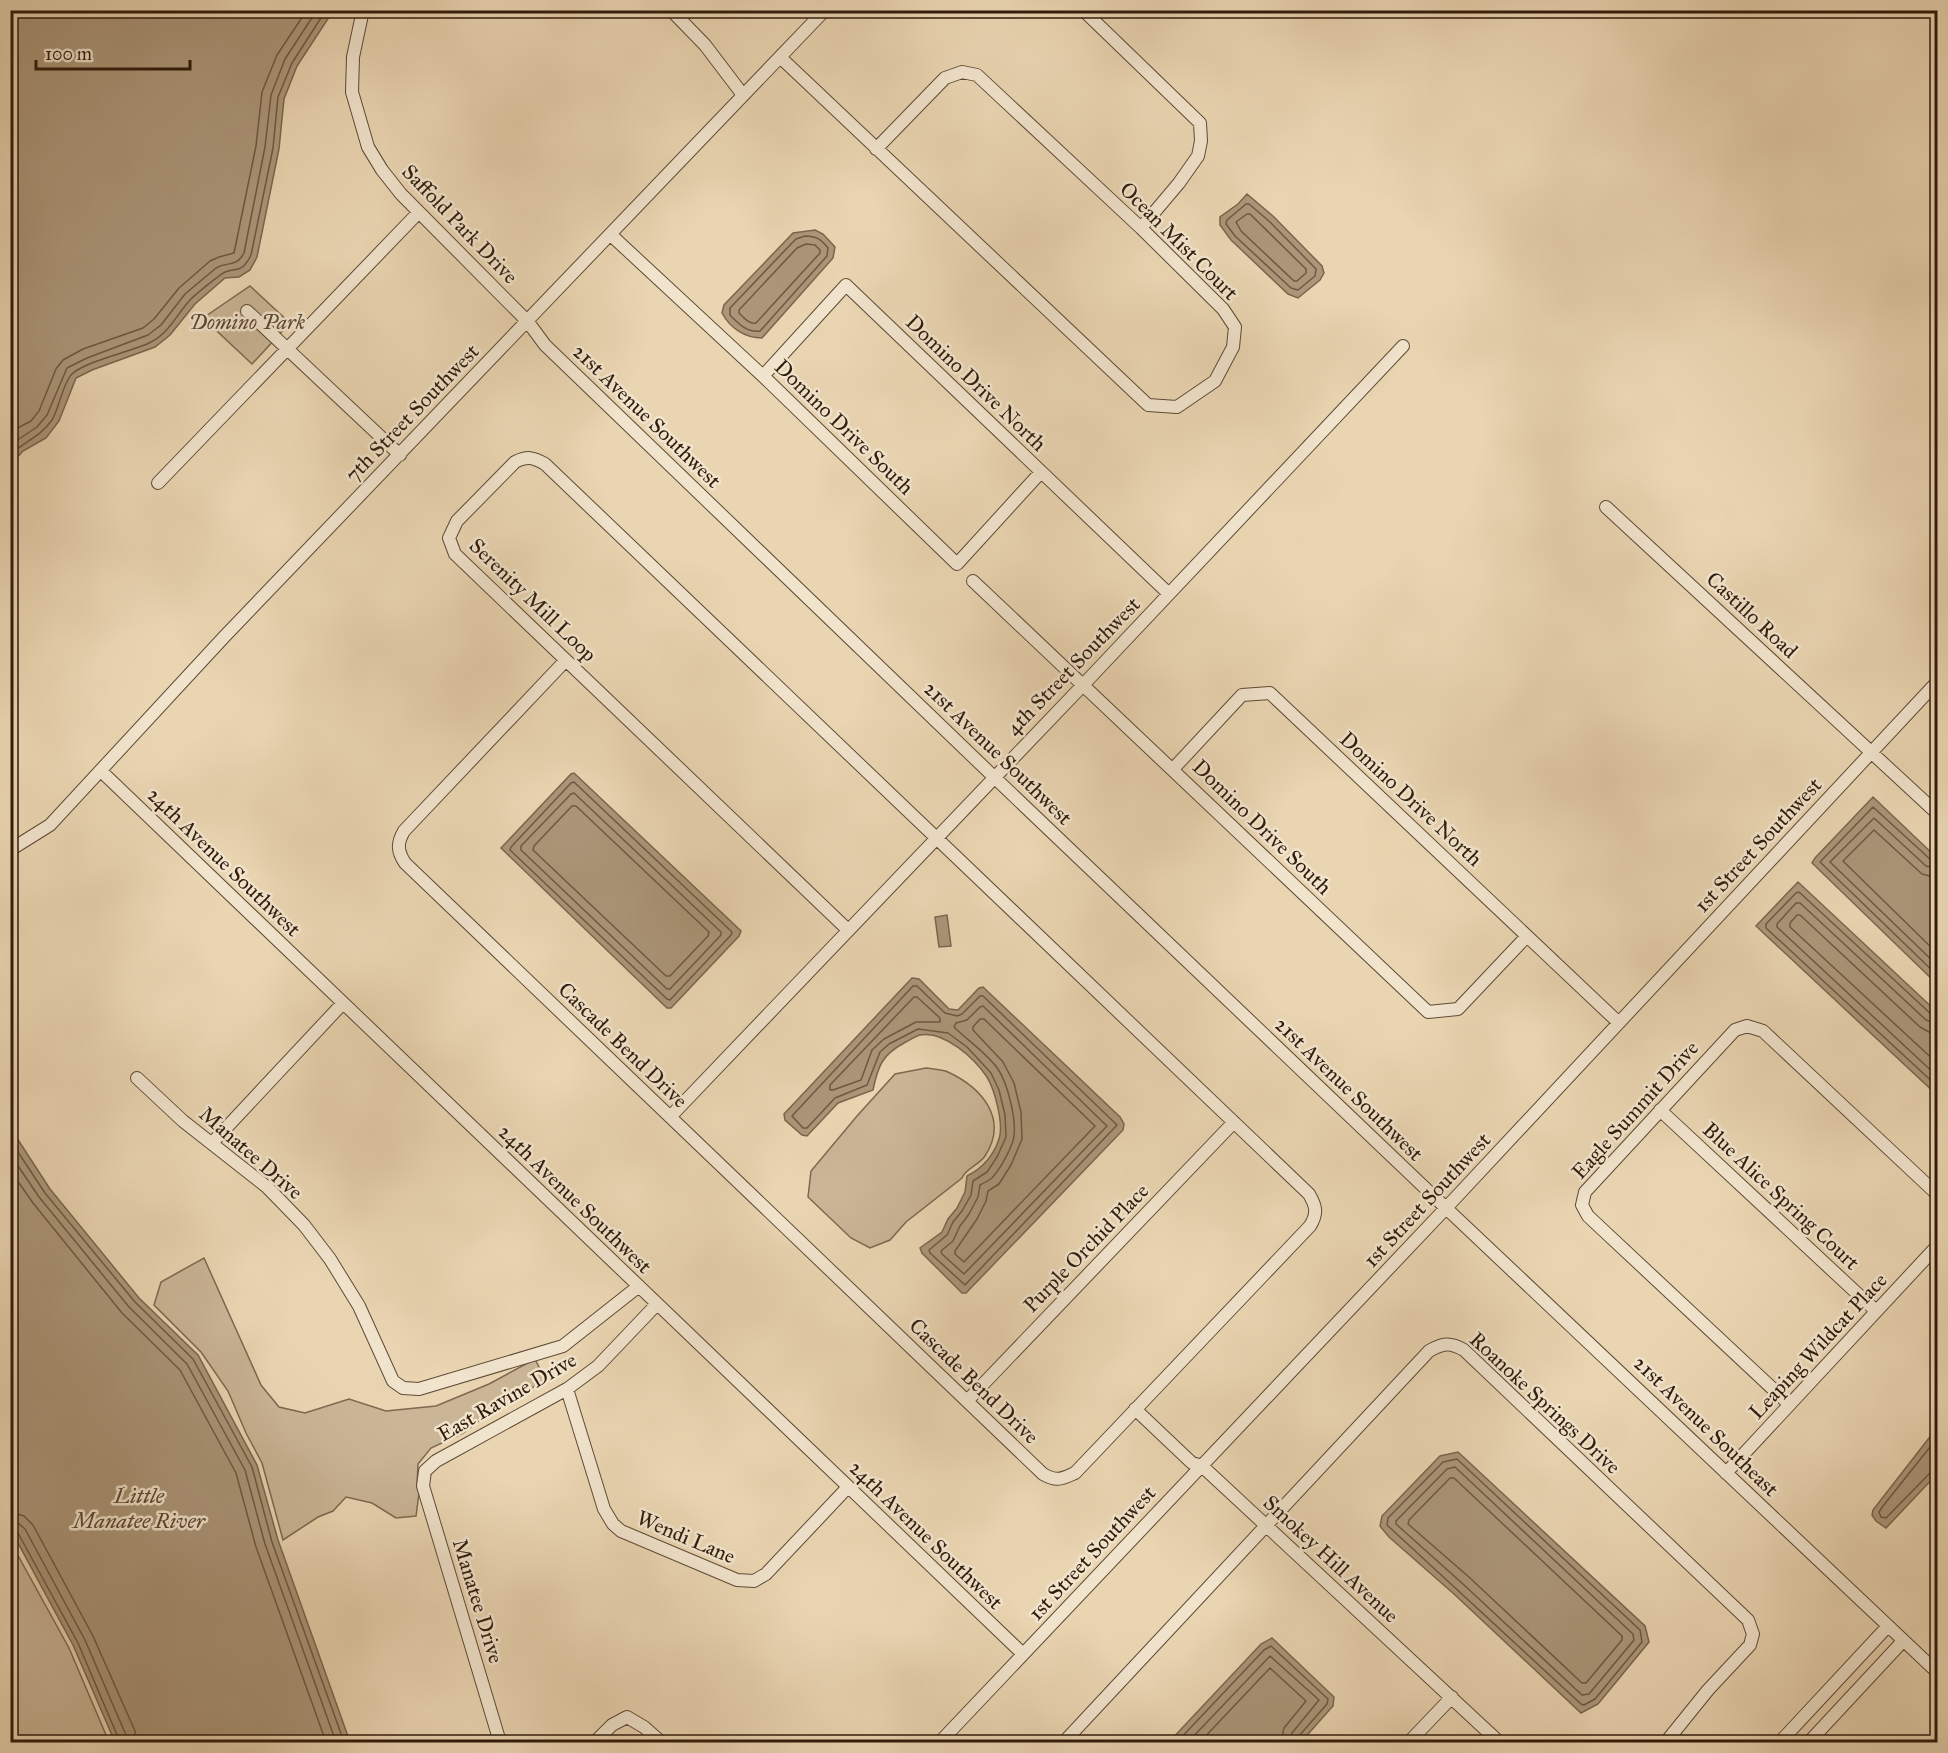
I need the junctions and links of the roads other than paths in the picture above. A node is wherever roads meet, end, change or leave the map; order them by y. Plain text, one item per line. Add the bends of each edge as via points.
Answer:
1 (363, 10) edge
2 (671, 10) edge
3 (825, 10) edge
4 (1083, 10) edge
5 (780, 57) junction
6 (743, 95) junction
7 (876, 149) junction
8 (419, 212) junction
9 (1142, 228) junction
10 (611, 235) junction
11 (247, 311) dead end
12 (528, 322) junction
13 (1403, 346) dead end
14 (288, 348) junction
15 (763, 376) junction
16 (400, 455) junction
17 (1041, 472) junction
18 (158, 483) dead end
19 (1606, 507) dead end
20 (974, 580) dead end
21 (1169, 594) junction
22 (566, 660) junction
23 (1938, 681) edge
24 (1084, 684) junction
25 (1871, 752) junction
26 (1173, 770) junction
27 (100, 771) junction
28 (994, 777) junction
29 (1938, 814) edge
30 (936, 838) junction
31 (10, 850) edge
32 (848, 930) junction
33 (1527, 936) junction
34 (343, 1003) junction
35 (1619, 1023) junction
36 (137, 1078) dead end
37 (1660, 1110) junction
38 (670, 1117) junction
39 (1234, 1122) junction
40 (212, 1143) junction
41 (1938, 1195) edge
42 (1446, 1208) junction
43 (1938, 1245) edge
44 (639, 1286) junction
45 (657, 1304) junction
46 (1876, 1311) junction
47 (567, 1389) junction
48 (967, 1401) junction
49 (1789, 1404) junction
50 (1135, 1409) junction
51 (1202, 1466) junction
52 (425, 1471) joint
53 (1726, 1473) junction
54 (848, 1487) junction
55 (1267, 1526) junction
56 (1888, 1626) junction
57 (1903, 1641) junction
58 (1023, 1654) junction
59 (1938, 1673) edge
60 (1452, 1697) junction
61 (1671, 1740) edge
62 (500, 1743) edge
63 (595, 1743) edge
64 (661, 1743) edge
65 (940, 1743) edge
66 (1064, 1743) edge
67 (1409, 1743) edge
68 (1499, 1743) edge
69 (1780, 1743) edge
70 (1809, 1743) edge

1 - 8 street, Saffold Park Drive via 353,57 352,92 360,123 382,170
2 - 6 street via 705,45
3 - 5 street, 7th Street Southwest
4 - 9 street via 1200,123 1198,156
5 - 6 street, 7th Street Southwest
5 - 7 street, Ocean Mist Court
6 - 10 street, 7th Street Southwest
7 - 9 street, Ocean Mist Court via 945,78 962,72 977,75
7 - 9 street, Ocean Mist Court via 1148,405 1177,407 1215,381 1233,347 1235,327 1223,309
8 - 12 street, Saffold Park Drive
8 - 14 street
10 - 12 street, 7th Street Southwest
10 - 15 street, Domino Drive South
11 - 14 street
12 - 16 street, 7th Street Southwest
12 - 28 street, 21st Avenue Southwest via 545,345
13 - 21 street, 4th Street Southwest
14 - 16 street
14 - 18 street
15 - 17 street, Domino Drive North via 846,285
15 - 17 street, Domino Drive South via 957,564
16 - 27 street, 7th Street Southwest
17 - 21 street, Domino Drive North
19 - 25 street, Castillo Road
20 - 24 street, Domino Drive South
21 - 24 street, 4th Street Southwest
22 - 30 street, Serenity Mill Loop via 455,554 449,538 457,521 515,462 526,457 544,464
22 - 32 street, Serenity Mill Loop
22 - 38 street, Cascade Bend Drive via 404,831 399,840 400,856
23 - 25 street, 1st Street Southwest
24 - 26 street, Domino Drive South
24 - 28 street, 4th Street Southwest
25 - 29 street, Castillo Road
25 - 35 street, 1st Street Southwest
26 - 33 street, Domino Drive South via 1428,1012 1458,1009
26 - 33 street, Domino Drive North via 1242,695 1270,693
27 - 31 street, 7th Street Southwest via 50,825
27 - 34 street, 24th Avenue Southwest
28 - 30 street, 4th Street Southwest
28 - 42 street, 21st Avenue Southwest
30 - 32 street, 4th Street Southwest
30 - 39 street, Cascade Bend Drive
32 - 38 street, 4th Street Southwest
33 - 35 street, Domino Drive North
34 - 40 street
34 - 44 street, 24th Avenue Southwest
35 - 42 street, 1st Street Southwest
36 - 40 street, Manatee Drive
37 - 41 street, Eagle Summit Drive via 1735,1030 1747,1026 1763,1031
37 - 46 street, Blue Alice Spring Court
37 - 49 street, Eagle Summit Drive via 1584,1192 1582,1205 1588,1216
38 - 48 street, Cascade Bend Drive
39 - 48 street, Purple Orchid Place
39 - 50 street, Cascade Bend Drive via 1309,1194 1316,1206 1316,1216
40 - 44 street, Manatee Drive via 267,1187 304,1225 359,1306 393,1381 403,1388 419,1389 563,1346
42 - 51 street, 1st Street Southwest
42 - 53 street, 21st Avenue Southeast
43 - 46 street, Leaping Wildcat Place
44 - 45 street, 24th Avenue Southwest
45 - 47 street, East Ravine Drive via 598,1366
45 - 54 street, 24th Avenue Southwest
46 - 49 street, Leaping Wildcat Place
47 - 52 street, East Ravine Drive via 436,1461
47 - 54 street, Wendi Lane via 604,1509 613,1524 737,1580 754,1581 766,1574
48 - 50 street, Cascade Bend Drive via 1052,1479 1075,1473
49 - 53 street, Leaping Wildcat Place
50 - 51 street, Smokey Hill Avenue via 1192,1463
51 - 55 street, Smokey Hill Avenue
51 - 58 street, 1st Street Southwest
52 - 62 street, Manatee Drive via 423,1486
53 - 56 street, 21st Avenue Southeast
54 - 58 street, 24th Avenue Southwest
55 - 60 street, Smokey Hill Avenue
55 - 61 street, Roanoke Springs Drive via 1429,1351 1453,1343 1748,1620 1753,1634 1750,1645 1708,1690
55 - 66 street, Roanoke Springs Drive
56 - 57 street, 21st Avenue Southeast
56 - 69 street
57 - 59 street, 21st Avenue Southeast
57 - 70 street
58 - 65 street, 1st Street Southwest
60 - 67 street
60 - 68 street, Smokey Hill Avenue
63 - 64 street via 612,1725 627,1717

